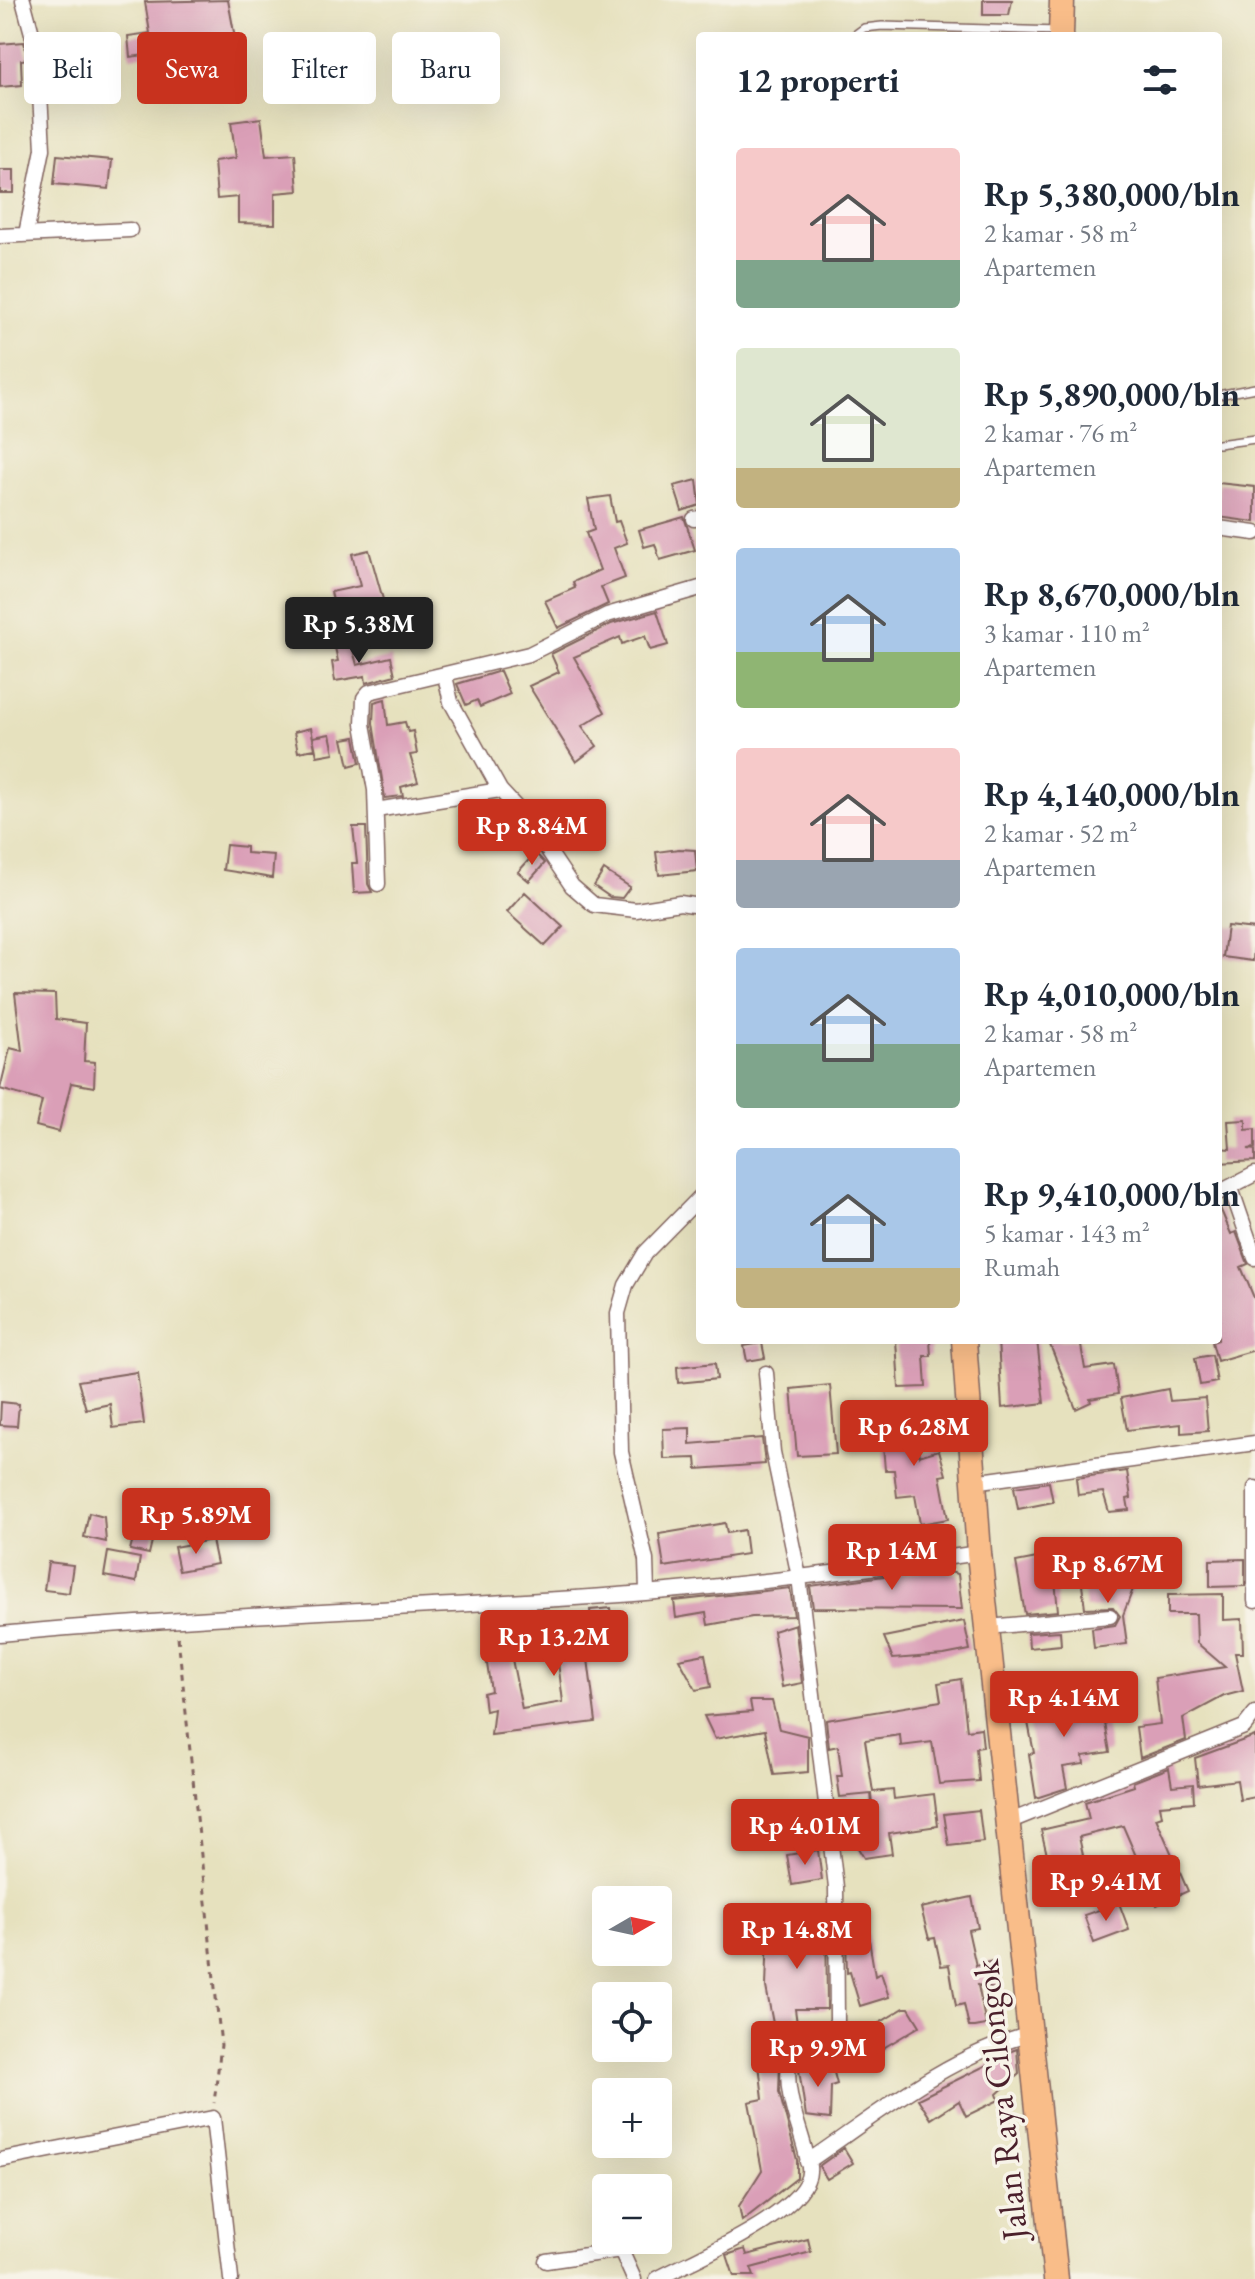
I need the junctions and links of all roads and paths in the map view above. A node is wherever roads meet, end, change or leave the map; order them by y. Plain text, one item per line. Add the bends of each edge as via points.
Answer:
1 (23, 0) edge
2 (1062, 0) edge
3 (858, 32) edge
4 (1035, 32) edge
5 (1061, 32) edge
6 (130, 230) dead end
7 (26, 234) junction
8 (0, 236) edge
9 (1255, 388) edge
10 (1222, 394) edge
11 (1255, 439) edge
12 (1222, 443) edge
13 (1222, 529) edge
14 (1255, 533) edge
15 (696, 589) edge
16 (445, 676) junction
17 (500, 790) junction
18 (376, 810) junction
19 (378, 884) dead end
20 (696, 905) edge
21 (1255, 1174) edge
22 (1224, 1190) edge
23 (696, 1201) edge
24 (1255, 1258) edge
25 (964, 1344) edge
26 (766, 1373) dead end
27 (1255, 1443) edge
28 (974, 1482) junction
29 (1255, 1488) edge
30 (979, 1553) junction
31 (799, 1577) junction
32 (647, 1591) junction
33 (1255, 1601) edge
34 (1110, 1616) dead end
35 (176, 1618) junction
36 (988, 1627) junction
37 (0, 1634) edge
38 (1255, 1713) edge
39 (1008, 1822) junction
40 (1028, 2035) junction
41 (213, 2118) junction
42 (0, 2160) edge
43 (807, 2162) junction
44 (546, 2261) dead end
45 (231, 2279) edge
46 (634, 2279) edge
47 (657, 2279) edge
48 (1056, 2279) edge

1 - 7 street via 38,56 43,149
2 - 5 highway
3 - 4 lane via 882,26
6 - 7 street
7 - 8 street
9 - 10 lane
11 - 12 lane
13 - 14 street
15 - 16 street via 607,615 529,654
16 - 17 street via 451,702
16 - 18 street via 373,690 364,698
17 - 18 street
17 - 20 street via 527,819 572,886 594,905 636,910
18 - 19 street
21 - 22 street
22 - 24 street
23 - 32 street via 645,1253 626,1285 618,1313 621,1452 646,1560
25 - 28 highway, Jalan Raya Cilongok
26 - 31 street via 773,1452
27 - 28 street
28 - 30 highway, Jalan Raya Cilongok
29 - 33 street
30 - 31 street
30 - 36 highway, Jalan Raya Cilongok
31 - 32 street
31 - 43 street via 836,1887 837,2021 829,2037 793,2060 788,2070
32 - 35 street
34 - 36 street
35 - 37 street
35 - 41 path via 221,2045
36 - 39 highway, Jalan Raya Cilongok
38 - 39 street via 1244,1727
39 - 40 highway, Jalan Raya Cilongok
40 - 43 street via 960,2059
40 - 48 highway, Jalan Raya Cilongok
41 - 42 street
41 - 45 street
43 - 47 street via 808,2178 783,2212
44 - 46 street via 621,2250

